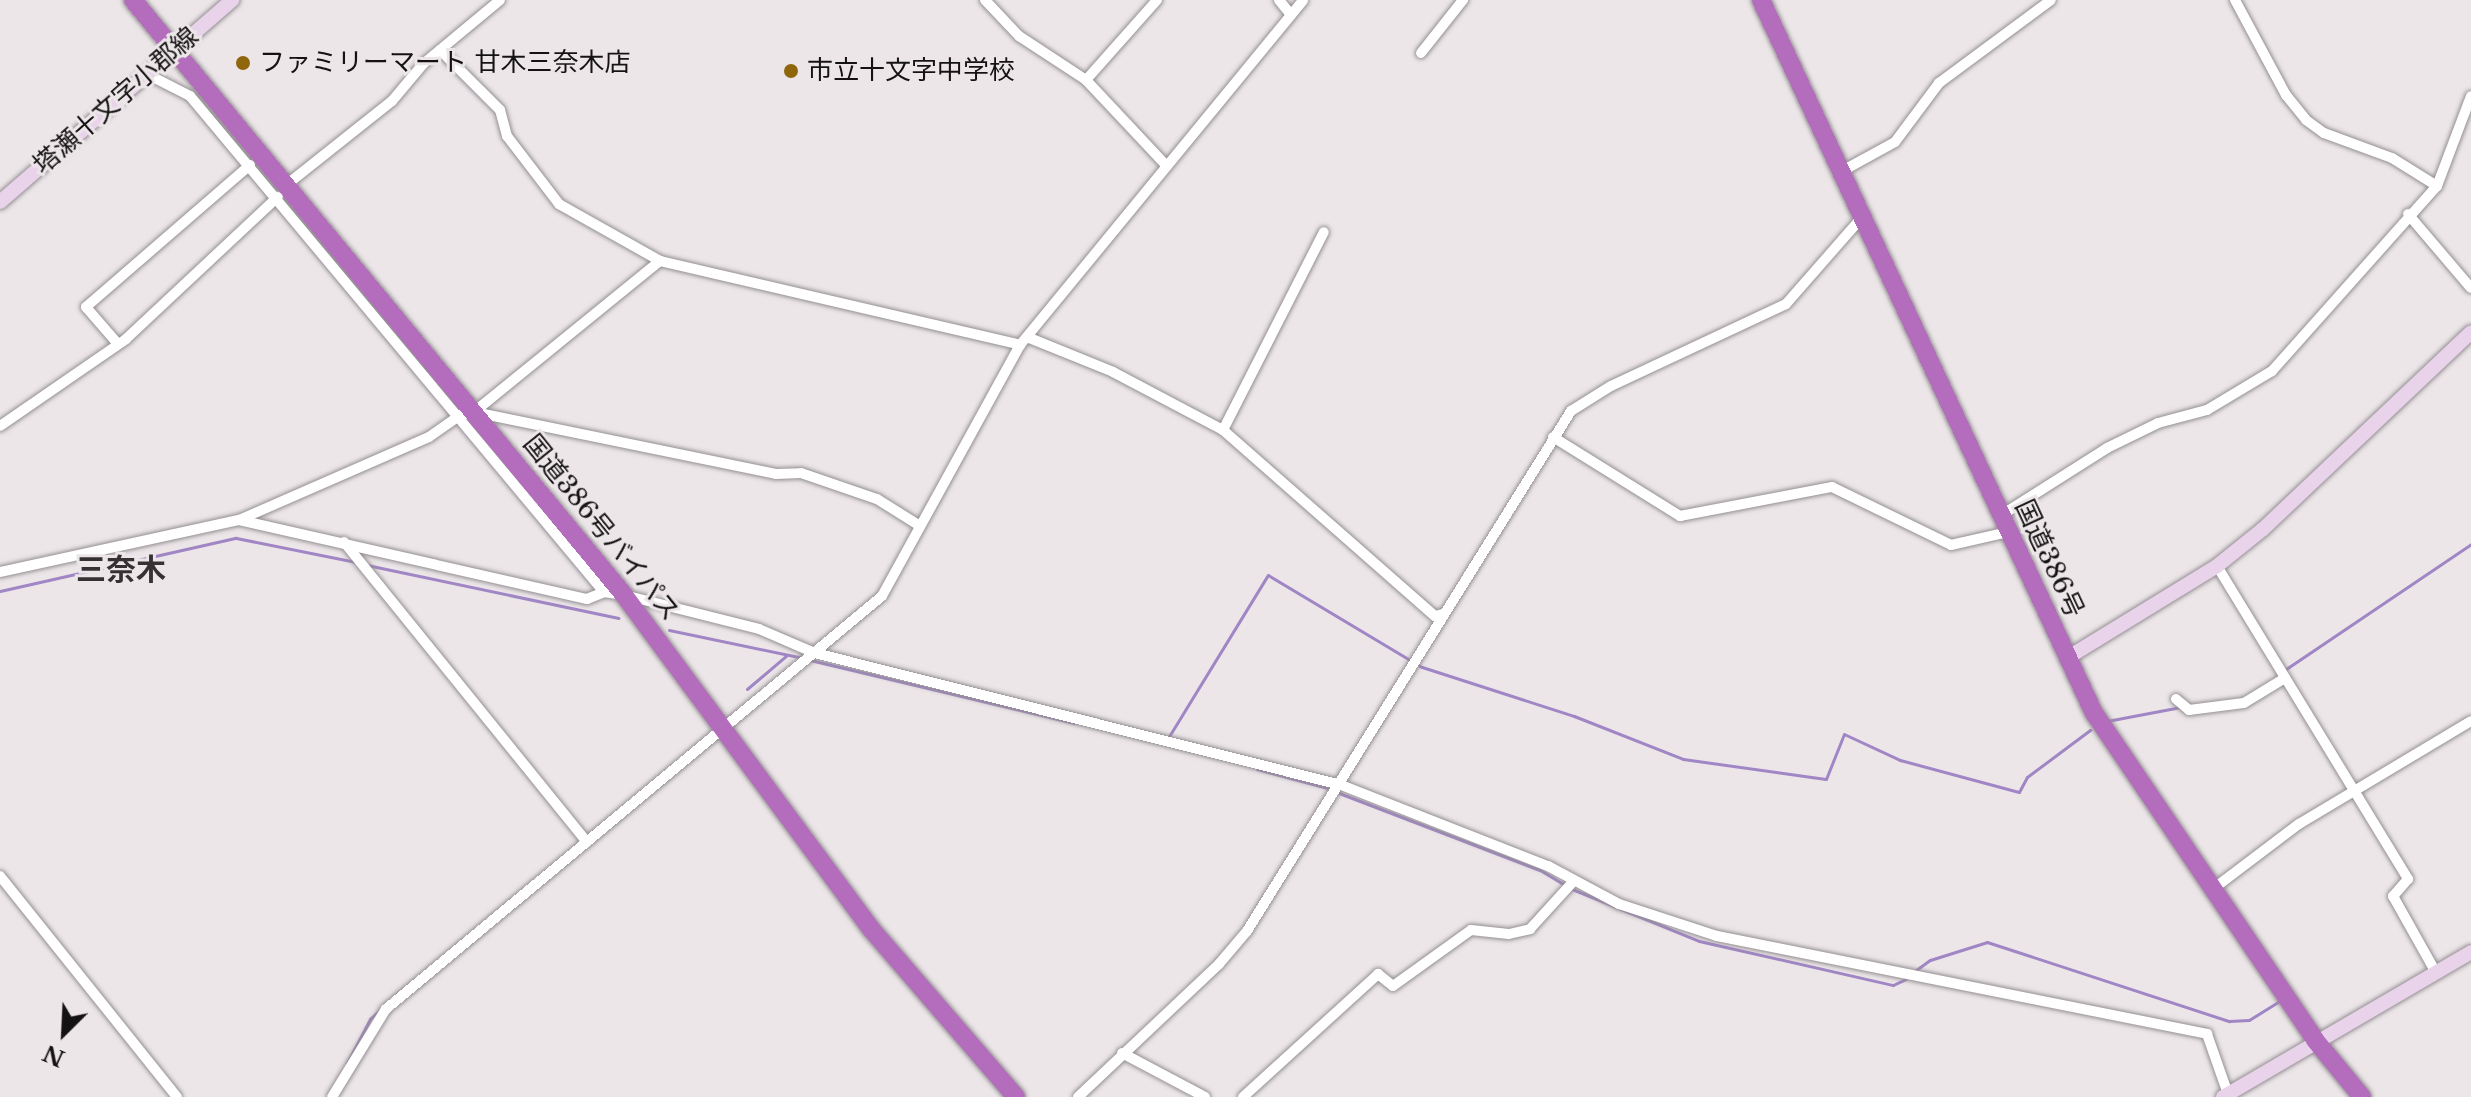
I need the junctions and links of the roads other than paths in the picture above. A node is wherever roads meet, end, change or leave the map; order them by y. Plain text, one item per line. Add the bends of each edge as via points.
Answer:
1 (133, 0) edge
2 (232, 0) edge
3 (500, 0) edge
4 (985, 0) edge
5 (1157, 0) edge
6 (1279, 0) edge
7 (1303, 0) edge
8 (1463, 0) edge
9 (1761, 0) edge
10 (2051, 0) edge
11 (2235, 0) edge
12 (1291, 15) junction
13 (174, 49) junction
14 (440, 50) junction
15 (1421, 53) dead end
16 (147, 74) junction
17 (1086, 80) junction
18 (2471, 96) edge
19 (1165, 164) junction
20 (250, 165) junction
21 (1844, 170) junction
22 (2437, 186) junction
23 (281, 191) junction
24 (2, 197) edge
25 (2408, 214) junction
26 (1864, 215) junction
27 (1324, 232) dead end
28 (660, 261) junction
29 (2471, 288) edge
30 (2471, 332) edge
31 (1023, 341) junction
32 (118, 344) junction
33 (467, 413) junction
34 (0, 426) edge
35 (1223, 430) junction
36 (1553, 437) junction
37 (239, 520) junction
38 (917, 524) junction
39 (2004, 524) junction
40 (344, 542) junction
41 (2217, 566) junction
42 (0, 572) edge
43 (604, 592) junction
44 (624, 595) junction
45 (1443, 614) junction
46 (815, 653) junction
47 (2067, 658) junction
48 (2285, 678) junction
49 (2178, 700) dead end
50 (2471, 721) edge
51 (724, 730) junction
52 (1341, 785) junction
53 (2353, 790) junction
54 (585, 839) junction
55 (0, 876) edge
56 (1572, 883) junction
57 (2213, 889) junction
58 (2471, 952) edge
59 (2434, 969) junction
60 (2315, 1040) junction
61 (1122, 1053) junction
62 (2225, 1095) edge
63 (177, 1097) edge
64 (332, 1097) edge
65 (1016, 1097) edge
66 (1078, 1097) edge
67 (1205, 1097) edge
68 (1243, 1097) edge
69 (2362, 1097) edge

1 - 13 highway, 国道386号バイパス
2 - 13 street, 塔瀬十文字小郡線
3 - 14 street
4 - 17 street via 1019,36
5 - 17 street
6 - 12 street
7 - 12 street
8 - 15 street
9 - 21 highway, 国道386号
10 - 21 street via 1939,83 1895,142
11 - 22 street via 2286,95 2306,120 2324,133 2392,158
12 - 19 street
13 - 16 street, 塔瀬十文字小郡線
13 - 23 highway, 国道386号バイパス
14 - 23 street via 392,101
14 - 28 street via 500,110 507,136 559,204
16 - 20 street via 190,96
16 - 24 street, 塔瀬十文字小郡線
17 - 19 street
18 - 22 street
19 - 31 street
20 - 23 street
20 - 32 street via 86,307
21 - 26 highway, 国道386号
22 - 25 street
23 - 32 street
23 - 33 highway, 国道386号バイパス
25 - 29 street
25 - 39 street via 2272,371 2252,386 2107,448
26 - 36 street via 1786,304 1611,386 1571,411
26 - 39 highway, 国道386号
27 - 35 street
28 - 31 street
28 - 33 street
30 - 41 street
31 - 35 street via 1113,372
31 - 38 street
32 - 34 street
33 - 37 street via 429,437
33 - 38 street via 776,474 801,473 877,499
33 - 43 street
33 - 44 highway, 国道386号バイパス
35 - 45 street via 1435,616
36 - 39 street via 1680,516 1832,487 1951,545
36 - 45 street
37 - 40 street
37 - 42 street
38 - 46 street via 882,596
39 - 47 highway, 国道386号
40 - 43 street via 587,599
40 - 54 street
41 - 47 street
41 - 48 street
43 - 44 street
44 - 46 street via 759,629
44 - 51 highway, 国道386号バイパス
45 - 52 street
46 - 51 street
46 - 52 street
47 - 57 highway, 国道386号 via 2094,713
48 - 49 street via 2244,703 2189,710
48 - 53 street
50 - 53 street
51 - 54 street
51 - 65 highway, 国道386号バイパス via 928,1001
52 - 56 street via 1548,866
52 - 61 street via 1236,944
53 - 57 street
53 - 59 street via 2408,879 2393,896
54 - 64 street via 386,1009
55 - 63 street
56 - 62 street via 1717,936 2207,1034
56 - 68 street via 1530,929 1509,934 1471,930 1393,986 1378,974
57 - 60 highway, 国道386号
58 - 59 street
59 - 60 street
60 - 62 street
60 - 69 highway, 国道386号
61 - 66 street
61 - 67 street

